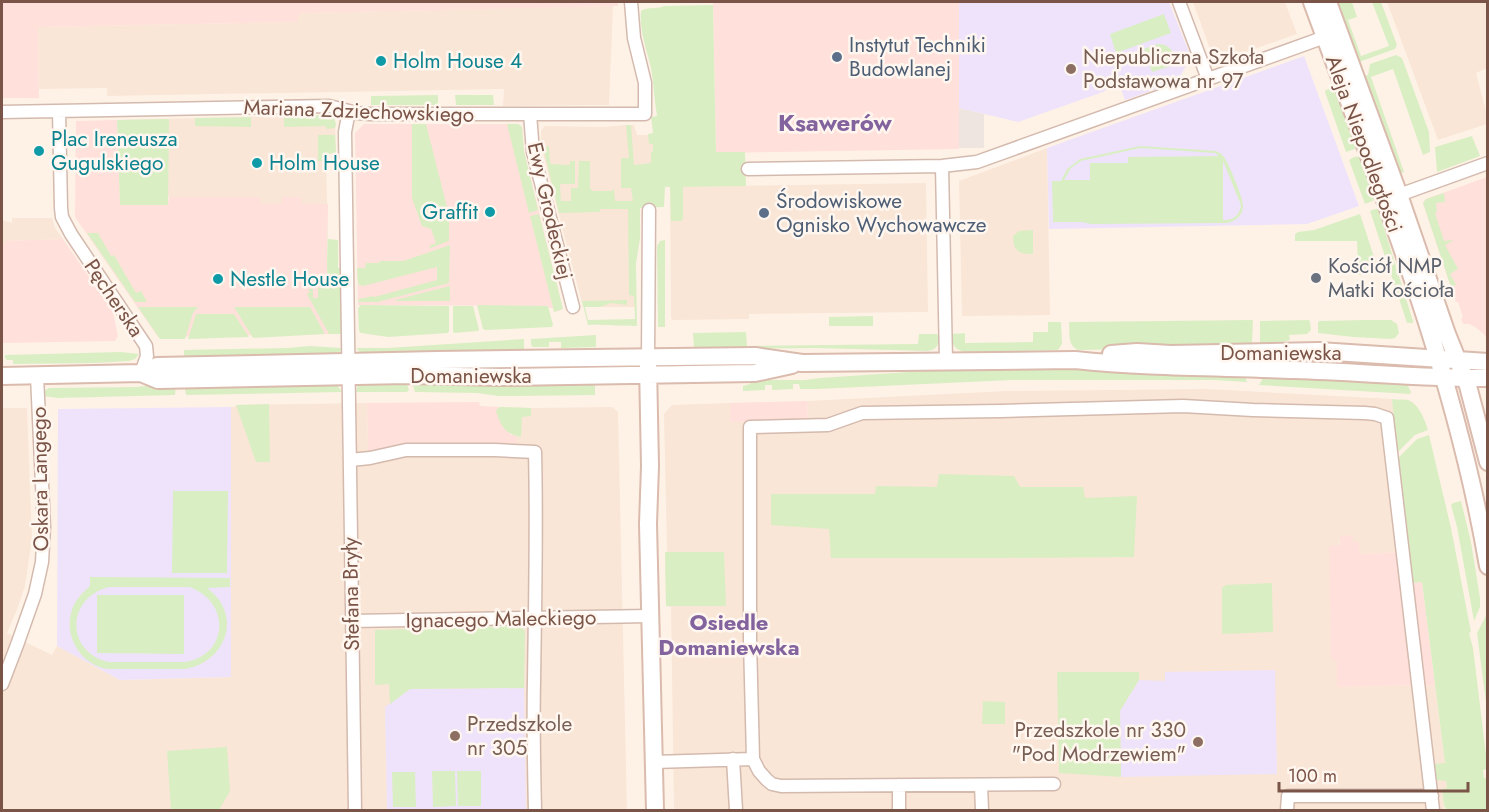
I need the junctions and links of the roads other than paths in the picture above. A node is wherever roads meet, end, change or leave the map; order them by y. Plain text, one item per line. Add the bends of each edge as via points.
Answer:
1 (631, 2) edge
2 (1179, 2) edge
3 (1312, 2) edge
4 (1328, 2) edge
5 (1325, 37) junction
6 (1208, 79) junction
7 (60, 111) junction
8 (349, 111) junction
9 (2, 112) edge
10 (530, 114) junction
11 (1488, 163) edge
12 (942, 166) junction
13 (748, 169) dead end
14 (1399, 195) junction
15 (649, 210) dead end
16 (573, 307) dead end
17 (1439, 359) junction
18 (1075, 360) junction
19 (1457, 360) junction
20 (946, 361) junction
21 (1488, 362) edge
22 (648, 366) junction
23 (349, 369) junction
24 (141, 373) junction
25 (2, 376) edge
26 (37, 376) junction
27 (1444, 378) junction
28 (1465, 378) junction
29 (1488, 378) edge
30 (350, 460) junction
31 (1488, 462) edge
32 (1488, 566) edge
33 (650, 616) junction
34 (535, 619) junction
35 (351, 621) junction
36 (2, 684) edge
37 (734, 759) junction
38 (753, 759) junction
39 (654, 762) junction
40 (1054, 784) dead end
41 (899, 785) junction
42 (981, 785) junction
43 (1432, 796) junction
44 (355, 810) edge
45 (535, 810) edge
46 (655, 810) edge
47 (736, 810) edge
48 (899, 810) edge
49 (982, 810) edge
50 (1287, 810) edge
51 (1433, 810) edge

1 - 10 street, Mariana Zdziechowskiego via 634,38 645,83 645,114
2 - 6 street
3 - 5 street, Aleja Niepodległości
4 - 14 street, Aleja Niepodległości
5 - 6 street
5 - 17 street, Aleja Niepodległości
6 - 12 street via 977,162
7 - 8 street, Mariana Zdziechowskiego via 328,106
7 - 9 street, Mariana Zdziechowskiego
7 - 24 street, Pęcherska via 61,213 146,346
8 - 10 street, Mariana Zdziechowskiego
8 - 23 street, Stefana Bryły via 345,132
10 - 16 street, Ewy Grodeckiej via 533,152
11 - 14 street
12 - 13 street
12 - 20 street
14 - 19 street, Aleja Niepodległości
15 - 22 street
17 - 18 street, Domaniewska via 1293,351 1137,352
17 - 19 street, Domaniewska
17 - 27 street, Aleja Niepodległości
18 - 20 street, Domaniewska
18 - 27 street, Domaniewska
19 - 21 street, Domaniewska
19 - 28 street, Aleja Niepodległości
20 - 22 street, Domaniewska via 802,363 755,373
22 - 23 street, Domaniewska
22 - 33 street
23 - 24 street, Domaniewska via 158,380
23 - 30 street, Stefana Bryły
24 - 26 street, Domaniewska
25 - 26 street, Domaniewska
26 - 36 street, Oskara Langego via 42,562 35,594
27 - 28 street, Domaniewska
27 - 32 street, Aleja Niepodległości
28 - 29 street, Domaniewska
28 - 31 street, Aleja Niepodległości
30 - 34 street via 406,450 535,452
30 - 35 street, Stefana Bryły
33 - 34 street, Ignacego Maleckiego
33 - 39 street
34 - 35 street, Ignacego Maleckiego
34 - 45 street
35 - 44 street, Stefana Bryły
37 - 38 street
37 - 39 street
37 - 47 street
38 - 41 street via 765,778 775,785
38 - 43 street via 750,427 828,424 862,413 1183,406 1365,413 1387,418
39 - 46 street
40 - 42 street
41 - 42 street
41 - 48 street
42 - 49 street
43 - 50 street via 1288,796
43 - 51 street

